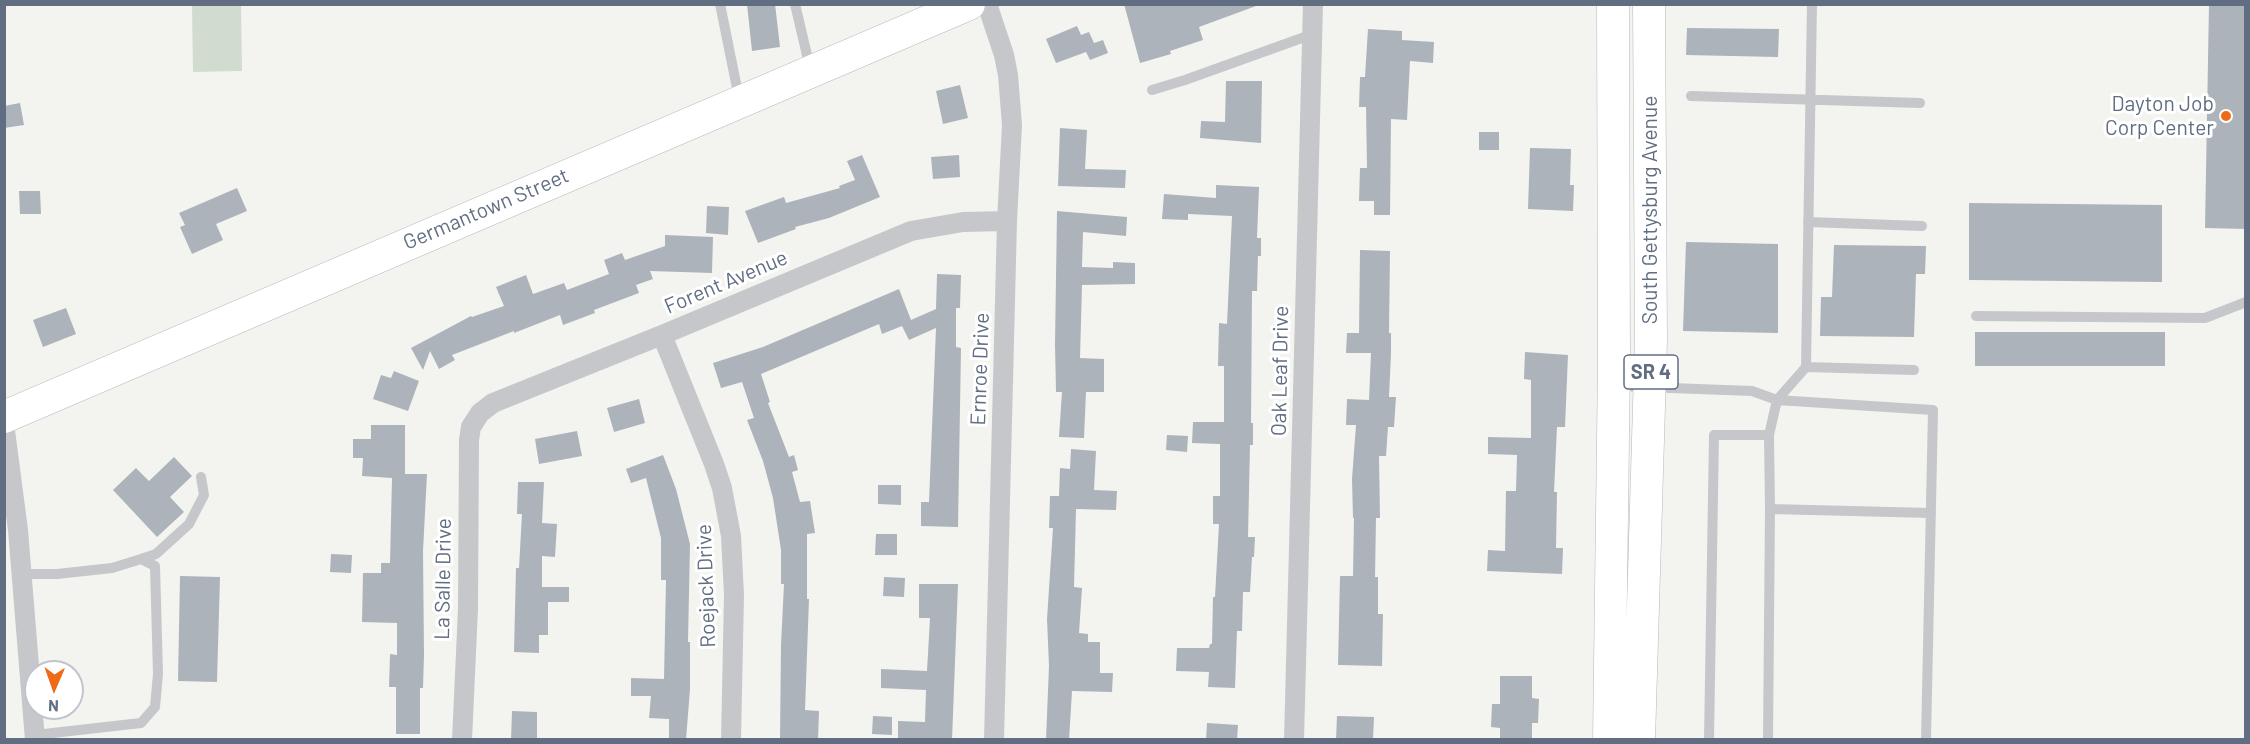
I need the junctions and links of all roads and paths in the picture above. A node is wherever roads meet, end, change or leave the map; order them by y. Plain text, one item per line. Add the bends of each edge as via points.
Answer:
1 (720, 4) edge
2 (795, 4) edge
3 (969, 4) edge
4 (987, 4) edge
5 (1313, 4) edge
6 (1613, 4) edge
7 (1649, 4) edge
8 (1812, 4) edge
9 (1313, 34) junction
10 (811, 71) junction
11 (1152, 90) dead end
12 (1691, 96) dead end
13 (1810, 100) junction
14 (740, 101) junction
15 (1920, 103) dead end
16 (1007, 221) junction
17 (1808, 222) junction
18 (1922, 226) dead end
19 (2246, 302) edge
20 (1976, 316) dead end
21 (662, 335) junction
22 (1806, 367) junction
23 (1914, 370) dead end
24 (1613, 386) junction
25 (1650, 387) junction
26 (1777, 400) junction
27 (4, 417) edge
28 (474, 420) joint
29 (4, 423) edge
30 (1770, 435) junction
31 (201, 477) dead end
32 (1770, 508) junction
33 (1931, 513) junction
34 (141, 559) junction
35 (22, 574) junction
36 (35, 737) edge
37 (462, 740) edge
38 (731, 740) edge
39 (994, 740) edge
40 (1294, 740) edge
41 (1609, 740) edge
42 (1640, 740) edge
43 (1709, 740) edge
44 (1768, 740) edge
45 (1926, 740) edge

1 - 14 lane
2 - 10 lane
3 - 10 main road, Germantown Street
4 - 16 street, Ernroe Drive via 1004,56 1011,95
5 - 9 street, Oak Leaf Drive
6 - 24 main road, South Gettysburg Avenue / SR 4
7 - 25 main road, South Gettysburg Avenue / SR 4
8 - 13 lane
9 - 11 lane
9 - 40 street, Oak Leaf Drive
10 - 14 main road, Germantown Street
12 - 13 lane
13 - 15 lane
13 - 17 lane
14 - 27 main road, Germantown Street
16 - 21 street, Forent Avenue via 963,222 911,231
16 - 39 street, Ernroe Drive
17 - 18 lane
17 - 22 lane
19 - 20 lane via 2205,318
21 - 28 street, Forent Avenue via 493,403
21 - 38 street, Roejack Drive via 714,464 727,512 734,560
22 - 23 lane
22 - 26 lane
24 - 25 lane
24 - 41 main road, South Gettysburg Avenue / SR 4
25 - 26 lane via 1752,391
25 - 42 main road, South Gettysburg Avenue / SR 4
26 - 30 lane
26 - 33 lane via 1933,410
28 - 37 street, La Salle Drive via 470,440
29 - 35 street
30 - 32 lane
30 - 43 lane via 1714,435
31 - 34 lane via 204,495 189,524 156,554
32 - 33 lane
32 - 44 lane
33 - 45 lane
34 - 35 lane via 112,568
34 - 36 lane via 155,566 158,674 154,707 141,723
35 - 36 street

